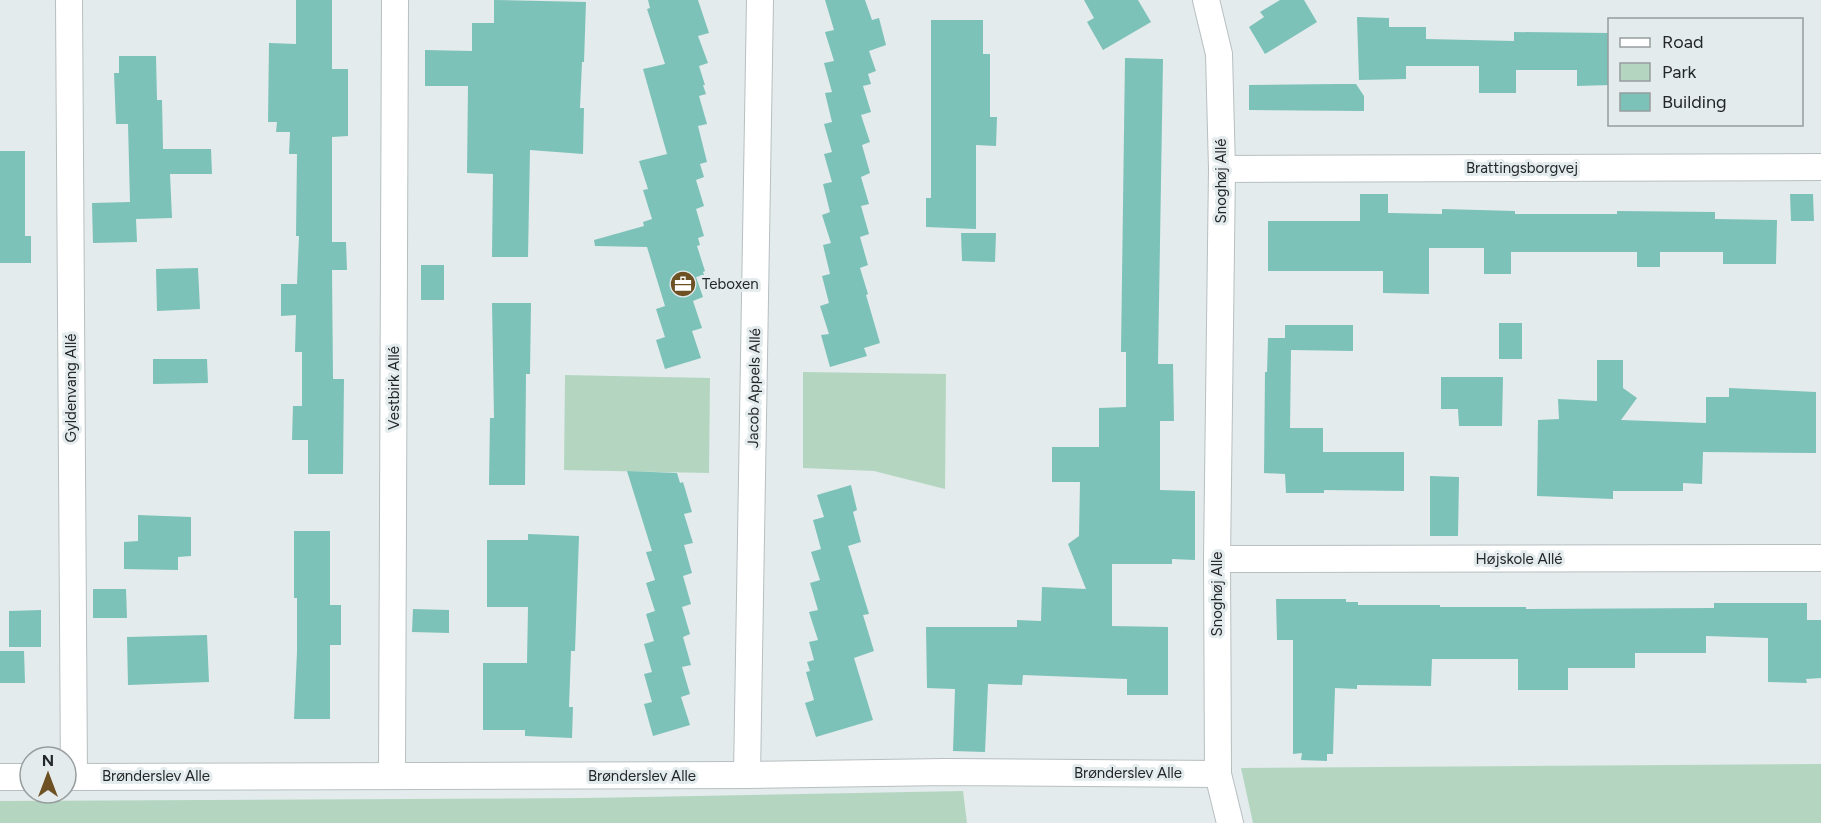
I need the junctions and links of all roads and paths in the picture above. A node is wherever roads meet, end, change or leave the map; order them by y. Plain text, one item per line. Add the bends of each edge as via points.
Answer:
1 (69, 0) edge
2 (395, 0) edge
3 (760, 0) edge
4 (1206, 0) edge
5 (1821, 167) edge
6 (1222, 169) junction
7 (1219, 363) joint
8 (1821, 558) edge
9 (1217, 560) junction
10 (70, 745) edge
11 (1218, 774) junction
12 (392, 775) junction
13 (747, 775) junction
14 (0, 777) edge
15 (18, 777) edge
16 (78, 777) edge
17 (1230, 823) edge

1 - 10 street, Gyldenvang Allé
2 - 12 street, Vestbirk Allé
3 - 13 street, Jacob Appels Allé
4 - 6 street, Snoghøj Allé via 1219,54
5 - 6 street, Brattingsborgvej
6 - 7 street, Snoghøj Allé
7 - 9 street, Snoghøj Alle
8 - 9 street, Højskole Allé
9 - 11 street, Snoghøj Alle
11 - 13 street, Brønderslev Alle
11 - 17 street, Snoghøj Alle
12 - 13 street, Brønderslev Alle
12 - 16 street, Brønderslev Alle
14 - 15 street

